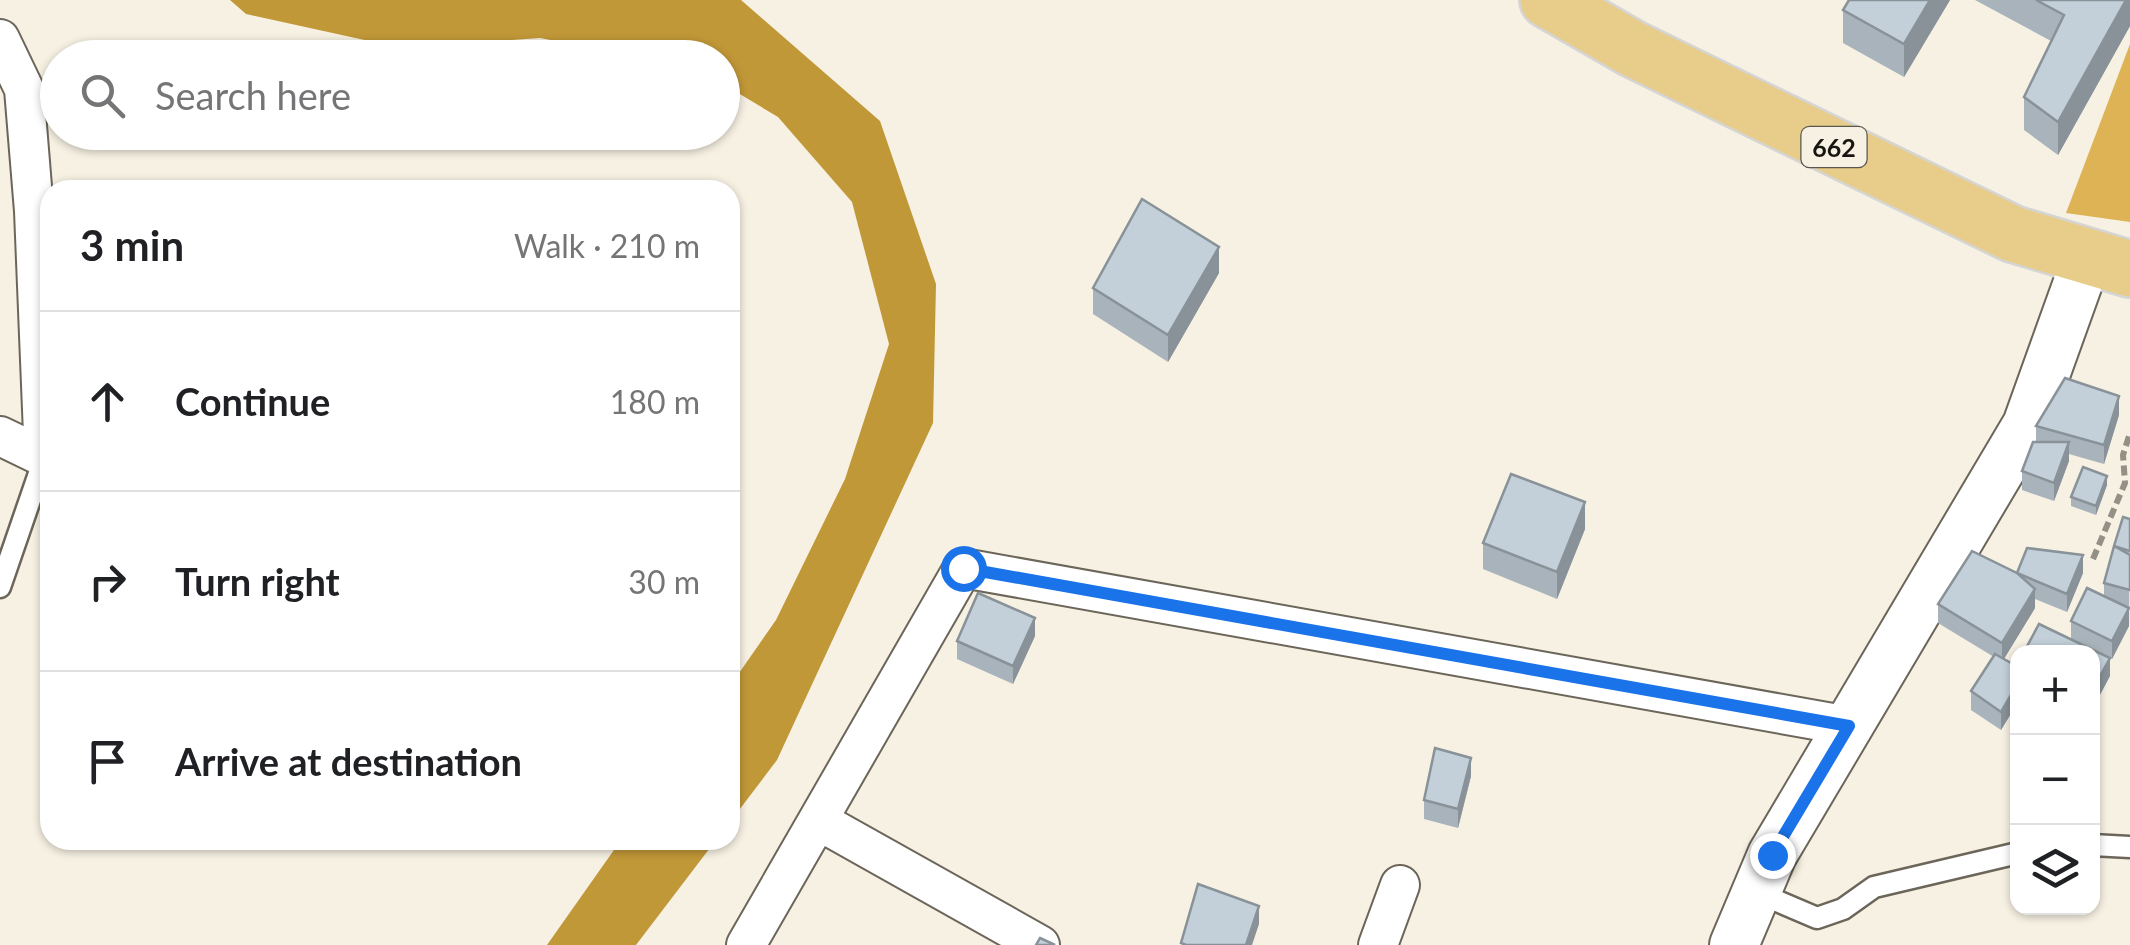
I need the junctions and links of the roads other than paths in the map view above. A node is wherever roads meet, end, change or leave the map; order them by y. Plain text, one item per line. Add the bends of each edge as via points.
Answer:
1 (1548, 0) edge
2 (0, 39) edge
3 (40, 200) edge
4 (2109, 262) edge
5 (0, 436) edge
6 (40, 456) edge
7 (40, 478) edge
8 (0, 587) edge
9 (1849, 726) junction
10 (819, 821) junction
11 (2100, 845) edge
12 (2130, 847) edge
13 (2010, 855) edge
14 (1400, 885) dead end
15 (1756, 892) junction
16 (746, 945) edge
17 (1040, 945) edge
18 (1378, 945) edge
19 (1734, 945) edge

1 - 4 main road, 662 via 1633,49 2013,234
2 - 3 street via 24,89
4 - 9 street via 2027,425
5 - 6 street
7 - 8 lane
9 - 10 street via 963,568
9 - 15 street
10 - 16 street
10 - 17 street
11 - 12 lane
13 - 15 lane via 1874,886 1818,918
14 - 18 street
15 - 19 street

